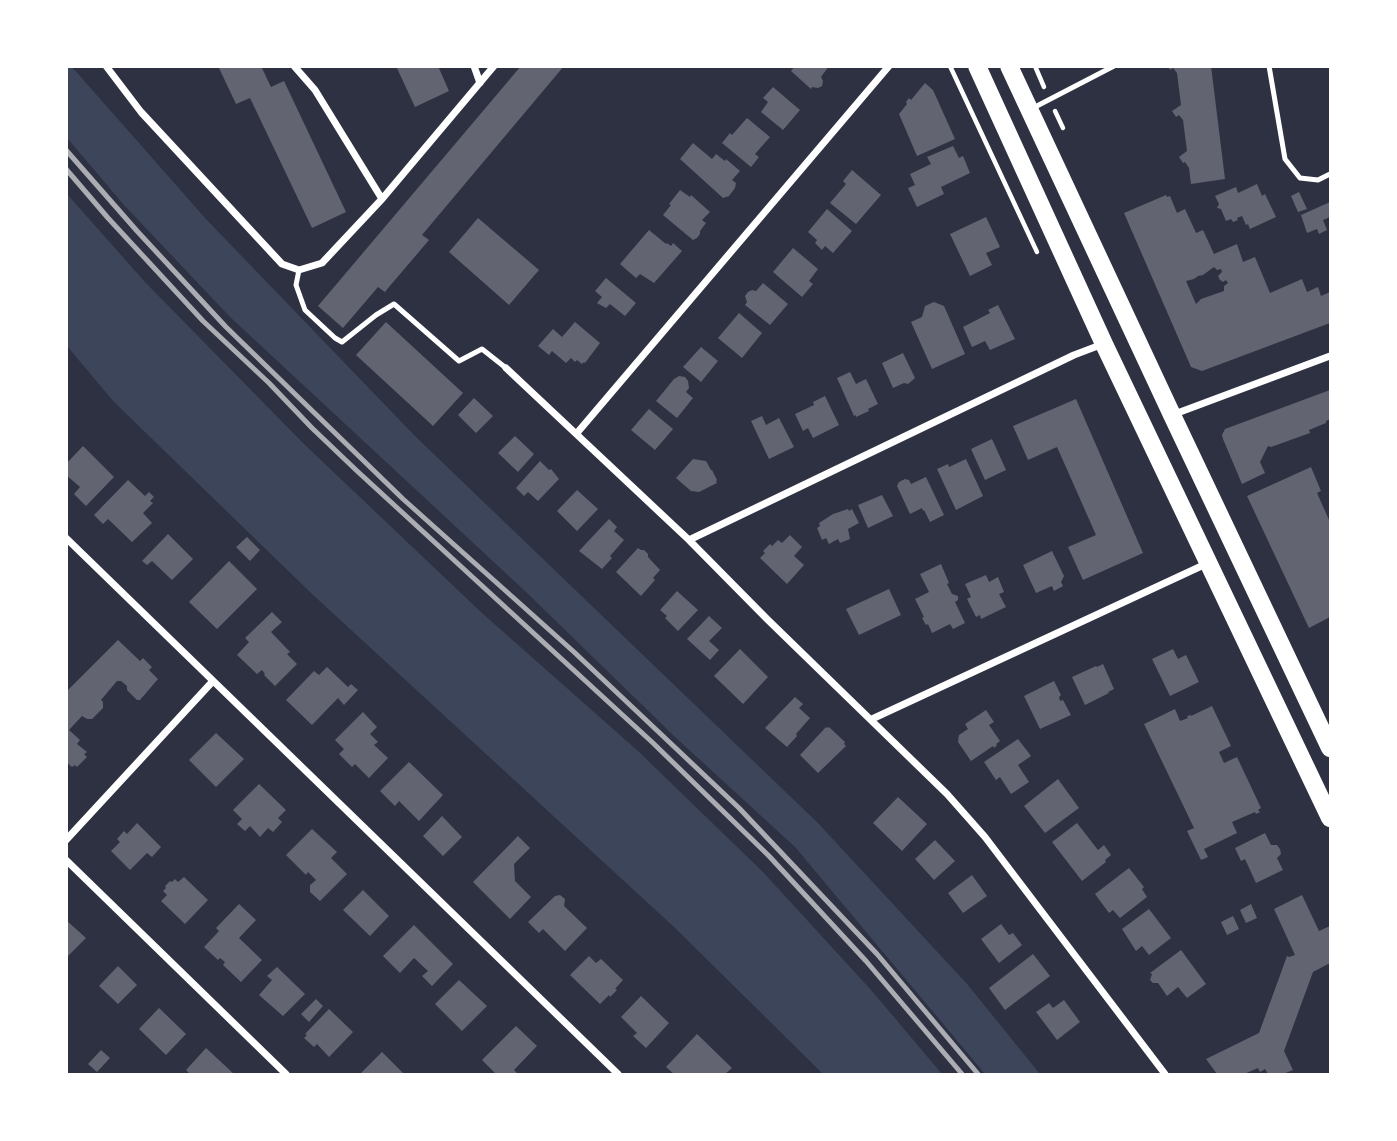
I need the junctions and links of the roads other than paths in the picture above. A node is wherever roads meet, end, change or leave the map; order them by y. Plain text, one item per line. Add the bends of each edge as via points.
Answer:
1 (106, 66) edge
2 (294, 66) edge
3 (474, 66) edge
4 (494, 66) edge
5 (889, 66) edge
6 (977, 66) edge
7 (1009, 66) edge
8 (1114, 66) edge
9 (1269, 66) edge
10 (480, 83) junction
11 (1029, 110) junction
12 (1331, 174) edge
13 (382, 199) junction
14 (299, 270) junction
15 (1104, 344) junction
16 (1331, 356) edge
17 (506, 368) joint
18 (1172, 415) junction
19 (577, 433) junction
20 (66, 538) edge
21 (689, 540) junction
22 (1208, 563) junction
23 (213, 681) junction
24 (872, 719) junction
25 (1326, 727) edge
26 (1331, 748) edge
27 (1331, 818) edge
28 (66, 840) edge
29 (66, 860) edge
30 (286, 1074) edge
31 (618, 1074) edge
32 (1165, 1074) edge

1 - 14 street via 141,112 282,264
2 - 13 street via 315,90
3 - 10 street
4 - 10 street
5 - 19 street
6 - 15 main road
7 - 11 main road
8 - 11 lane
9 - 12 lane via 1285,159 1300,178 1318,180
10 - 13 street
11 - 18 main road
13 - 14 street via 323,263
14 - 17 lane via 296,285 305,310 342,342 394,304 459,361 482,349
15 - 21 street
15 - 22 main road
16 - 18 street
17 - 19 street
18 - 25 main road
19 - 21 street
20 - 23 street
21 - 24 street
22 - 24 street
22 - 27 main road
23 - 28 street
23 - 31 street
24 - 32 street via 985,837
25 - 26 main road
29 - 30 street

